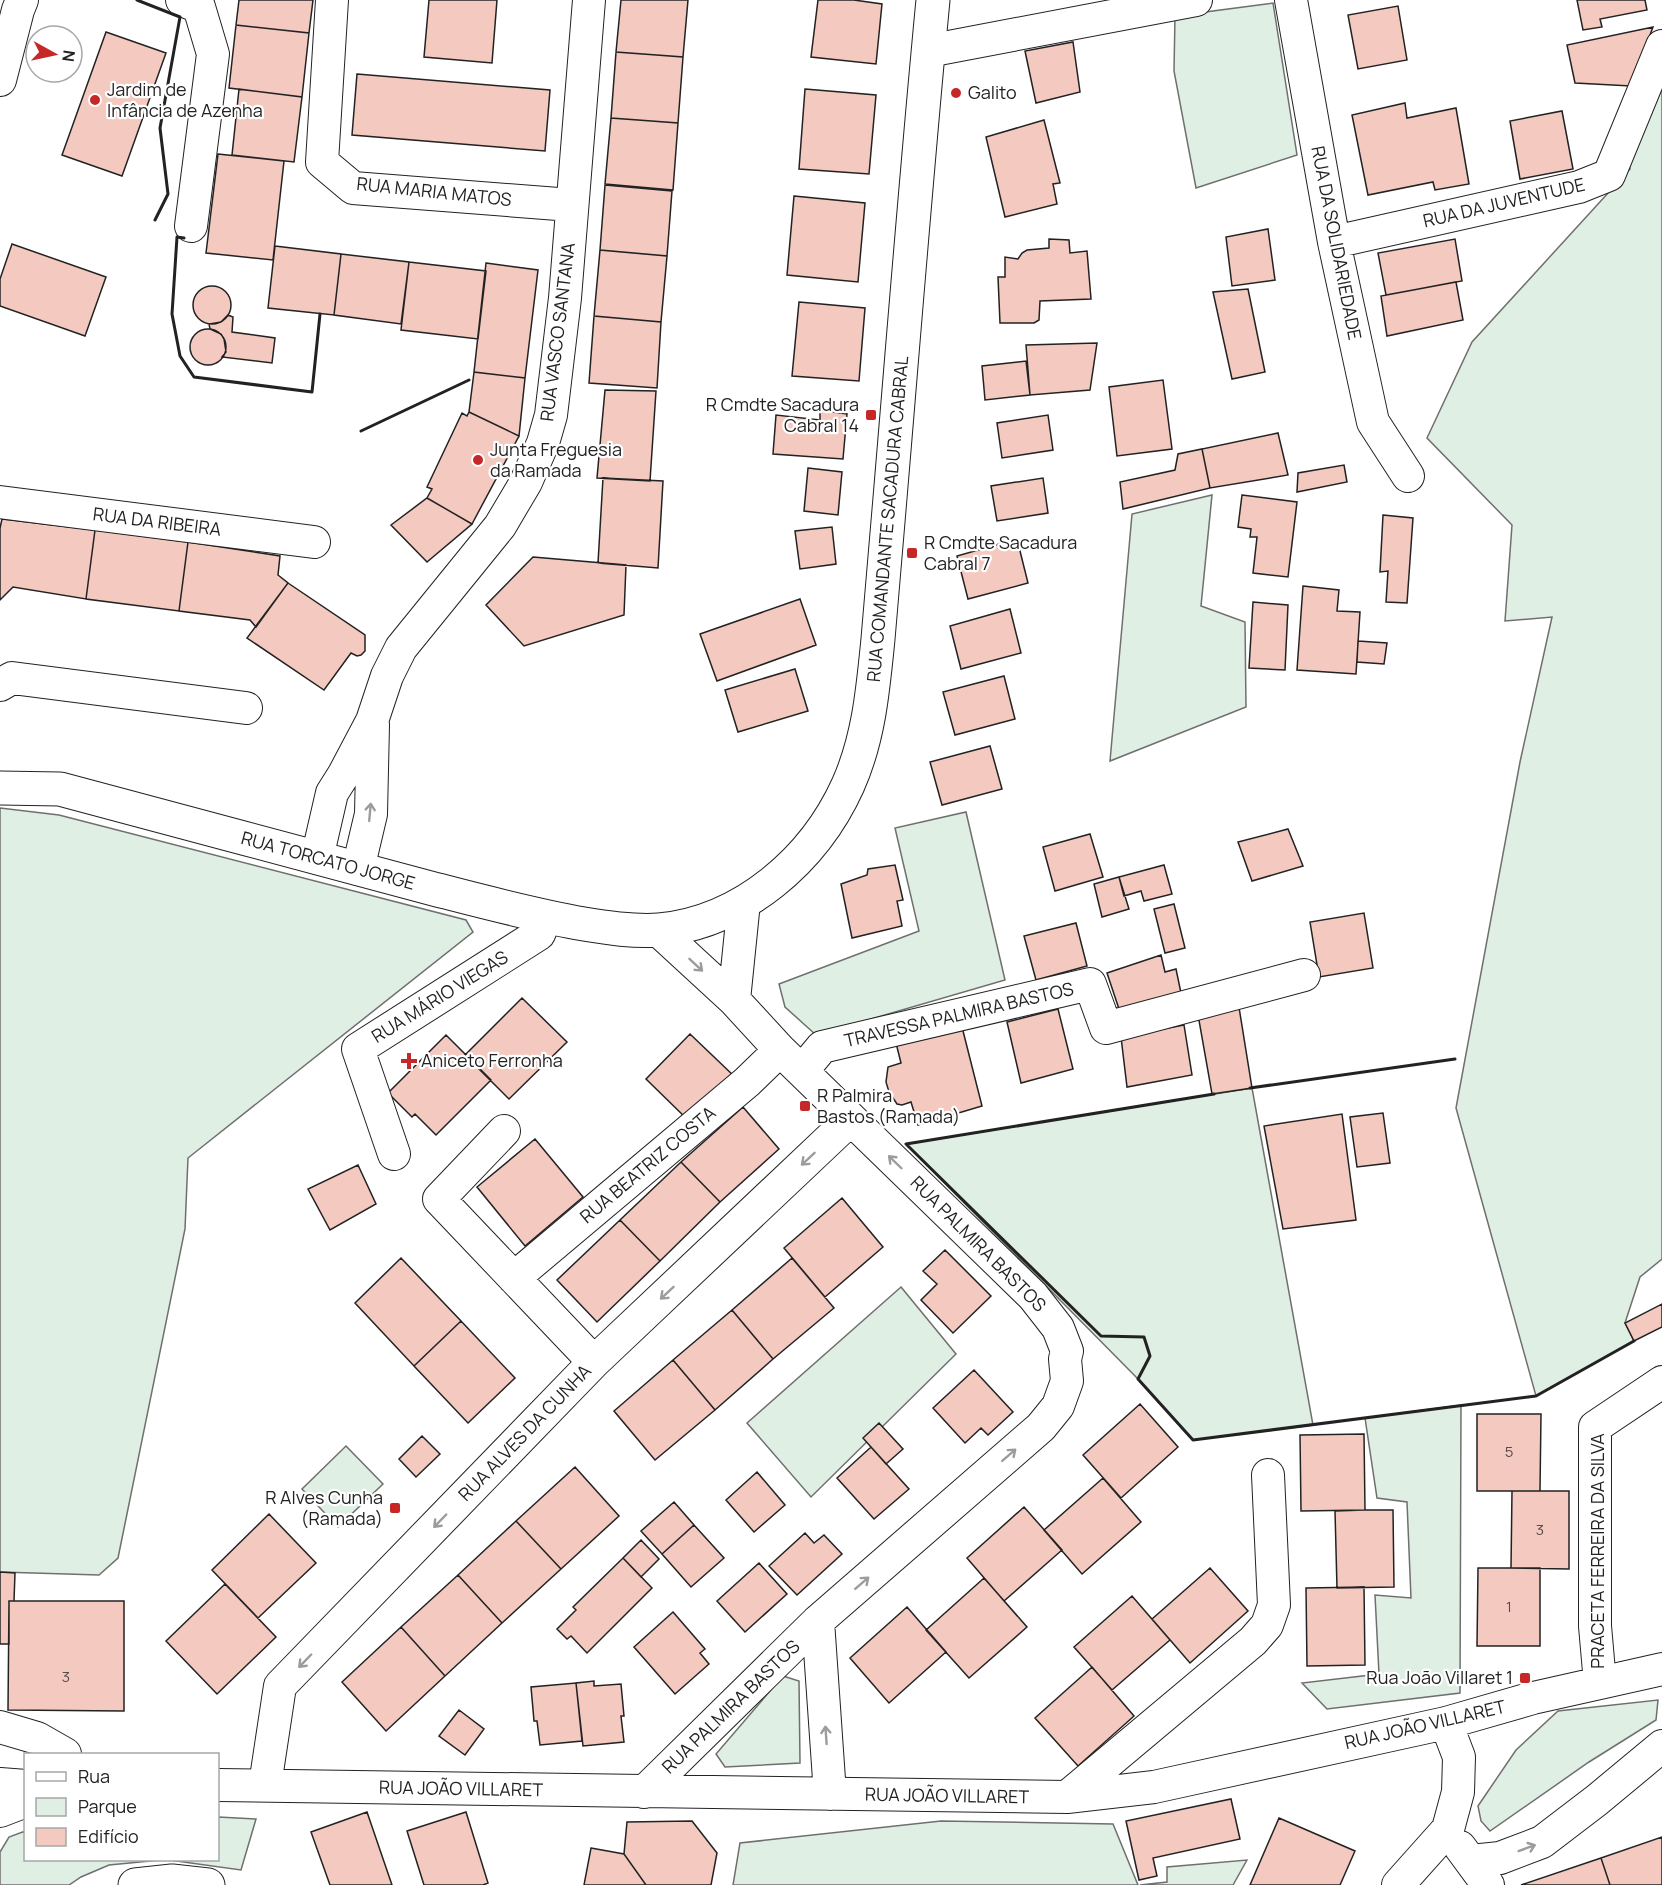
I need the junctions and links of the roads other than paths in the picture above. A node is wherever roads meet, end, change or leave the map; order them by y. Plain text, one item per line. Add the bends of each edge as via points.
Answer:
1 (22, 0) edge
2 (182, 0) edge
3 (332, 0) edge
4 (589, 0) edge
5 (933, 0) edge
6 (1196, 0) edge
7 (1291, 0) edge
8 (1662, 46) edge
9 (928, 51) junction
10 (0, 80) edge
11 (572, 205) junction
12 (191, 226) dead end
13 (1334, 242) junction
14 (1408, 476) dead end
15 (0, 502) edge
16 (315, 542) dead end
17 (0, 684) edge
18 (246, 708) dead end
19 (372, 721) junction
20 (0, 788) edge
21 (317, 858) junction
22 (358, 869) junction
23 (744, 902) junction
24 (546, 916) junction
25 (658, 930) junction
26 (1304, 975) dead end
27 (734, 1000) junction
28 (791, 1060) junction
29 (851, 1119) junction
30 (504, 1131) dead end
31 (394, 1154) dead end
32 (514, 1278) junction
33 (594, 1362) junction
34 (1662, 1382) edge
35 (1268, 1475) dead end
36 (818, 1621) junction
37 (1662, 1669) edge
38 (1600, 1683) junction
39 (1446, 1723) junction
40 (0, 1727) edge
41 (1662, 1746) edge
42 (62, 1753) edge
43 (0, 1784) edge
44 (219, 1785) edge
45 (265, 1785) junction
46 (24, 1786) edge
47 (644, 1792) junction
48 (830, 1794) junction
49 (1067, 1797) junction
50 (24, 1802) edge
51 (0, 1811) edge
52 (1448, 1829) junction
53 (1480, 1873) edge
54 (135, 1885) edge
55 (208, 1885) edge
56 (1398, 1885) edge

1 - 10 street
2 - 12 street via 199,7 213,54
3 - 11 street, RUA MARIA MATOS via 322,162 352,188
4 - 11 street, RUA VASCO SANTANA
5 - 9 main road, RUA COMANDANTE SACADURA CABRAL
6 - 9 street
7 - 13 street, RUA DA SOLIDARIEDADE
8 - 13 street, RUA DA JUVENTUDE via 1609,175 1579,188
9 - 23 main road, RUA COMANDANTE SACADURA CABRAL via 867,729 840,803 819,835 780,877
11 - 19 street, RUA VASCO SANTANA via 551,415 543,443 500,526 401,648
13 - 14 street, RUA DA SOLIDARIEDADE via 1373,422
15 - 16 street, RUA DA RIBEIRA
17 - 18 street via 12,678
19 - 21 street, RUA VASCO SANTANA via 332,793
22 -> 19 street, RUA VASCO SANTANA via 371,814
20 - 21 main road, RUA TORCATO JORGE via 60,789
21 - 22 main road, RUA TORCATO JORGE
22 - 24 main road, RUA TORCATO JORGE
23 - 25 main road, RUA COMANDANTE SACADURA CABRAL via 702,922
23 - 27 street
24 - 25 main road, RUA TORCATO JORGE via 603,927
24 - 31 street, RUA MÁRIO VIEGAS via 538,934 358,1049
25 -> 27 street, RUA PALMIRA BASTOS
26 - 28 street, TRAVESSA PALMIRA BASTOS via 1106,1028 1090,984 822,1047
27 - 28 street, RUA PALMIRA BASTOS
28 - 29 street, RUA PALMIRA BASTOS
28 - 32 street, RUA BEATRIZ COSTA via 747,1082
29 -> 33 street, RUA ALVES DA CUNHA
36 -> 29 street, RUA PALMIRA BASTOS via 1041,1427 1058,1406 1068,1381 1067,1351 1059,1328 1033,1296
30 - 32 street via 439,1199
32 - 33 street
33 -> 45 street, RUA ALVES DA CUNHA via 280,1686
34 - 38 street, PRACETA FERREIRA DA SILVA via 1595,1427 1595,1626
35 - 49 street via 1274,1605 1267,1625 1253,1641
36 - 47 street, RUA PALMIRA BASTOS
48 -> 36 street, RUA PALMIRA BASTOS
37 - 38 street, RUA JOÃO VILLARET
38 - 39 street, RUA JOÃO VILLARET
39 - 49 street, RUA JOÃO VILLARET via 1154,1787
39 - 52 street via 1459,1756 1458,1792
40 - 42 street via 37,1738
53 -> 41 street via 1500,1858 1542,1842
43 - 46 street
44 - 45 street, RUA JOÃO VILLARET
45 - 47 street, RUA JOÃO VILLARET
47 - 48 street, RUA JOÃO VILLARET
48 - 49 street, RUA JOÃO VILLARET
50 - 51 street
52 - 53 street
52 - 56 street
54 - 55 main road via 172,1881

